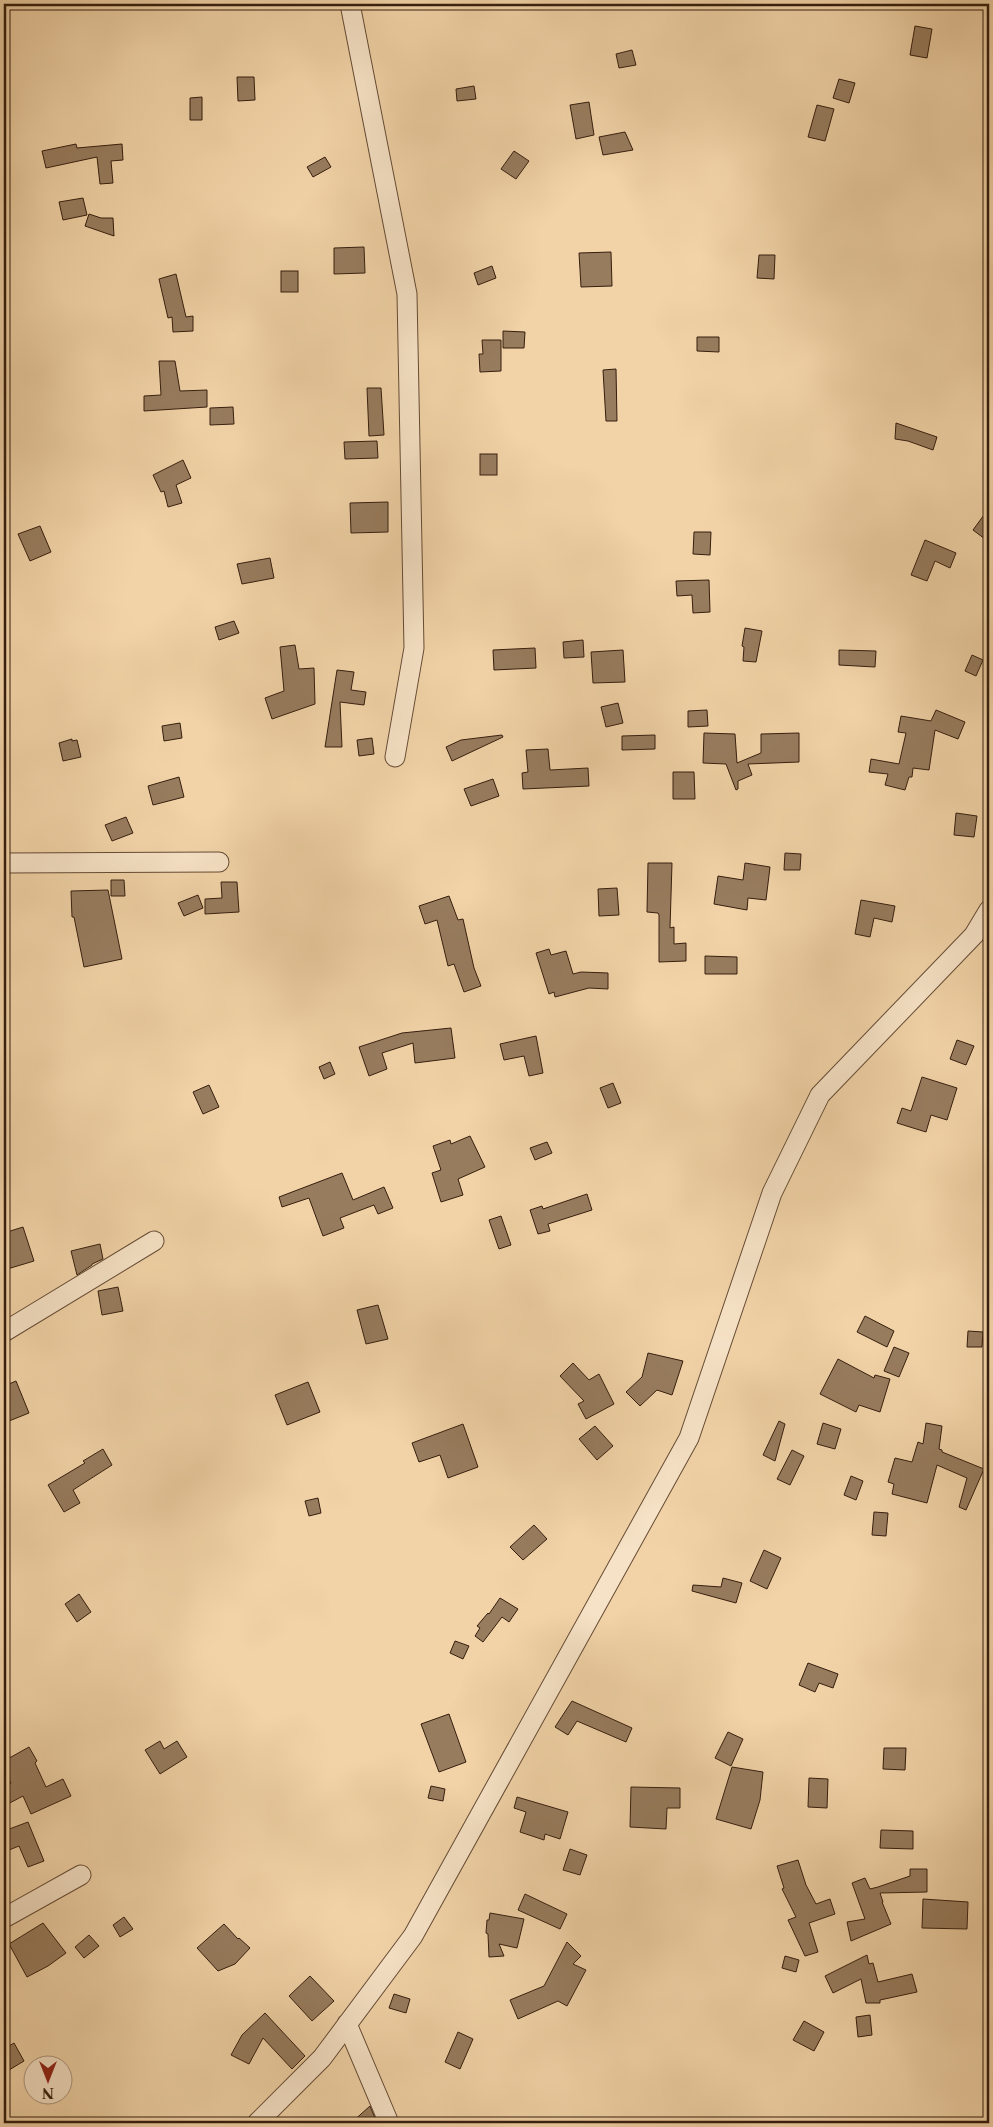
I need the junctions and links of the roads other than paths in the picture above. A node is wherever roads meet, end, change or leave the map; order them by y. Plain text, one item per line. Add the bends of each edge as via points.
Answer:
1 (350, 4) edge
2 (395, 757) dead end
3 (219, 862) dead end
4 (4, 863) edge
5 (989, 910) edge
6 (154, 1241) dead end
7 (4, 1332) edge
8 (81, 1875) dead end
9 (4, 1918) edge
10 (347, 2024) junction
11 (257, 2123) edge
12 (389, 2123) edge

1 - 2 street via 407,294 414,648
3 - 4 street
5 - 10 street via 974,936 820,1095 772,1193 689,1438 413,1936
6 - 7 street
8 - 9 street
10 - 11 street via 322,2058
10 - 12 street

